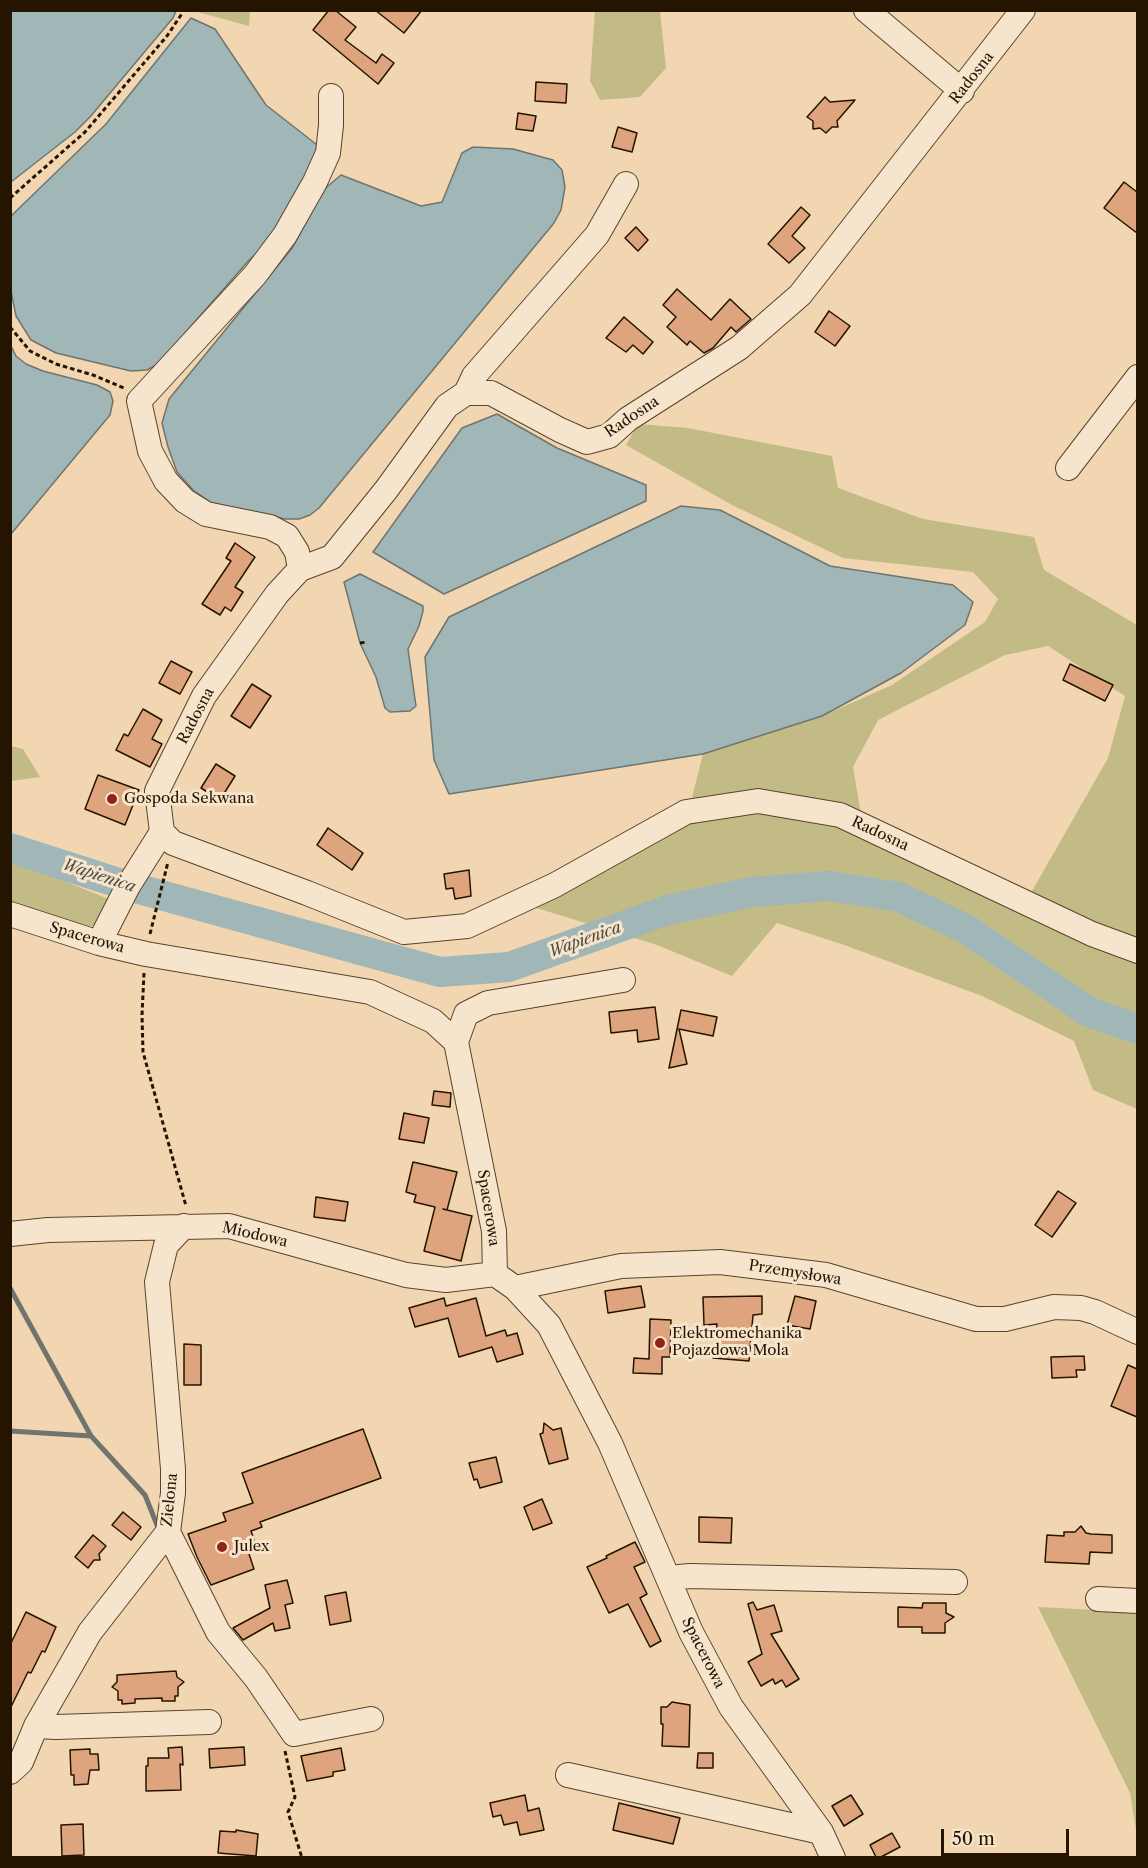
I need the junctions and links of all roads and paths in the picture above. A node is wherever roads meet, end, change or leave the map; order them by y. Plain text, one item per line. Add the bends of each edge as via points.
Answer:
1 (866, 10) edge
2 (1023, 10) edge
3 (183, 12) dead end
4 (962, 92) junction
5 (331, 96) dead end
6 (626, 184) dead end
7 (10, 198) edge
8 (10, 327) edge
9 (1137, 377) edge
10 (466, 393) junction
11 (139, 401) junction
12 (1068, 468) dead end
13 (300, 569) junction
14 (367, 642) dead end
15 (360, 644) dead end
16 (162, 832) junction
17 (166, 870) dead end
18 (10, 914) edge
19 (154, 917) dead end
20 (99, 943) junction
21 (1137, 951) edge
22 (146, 954) junction
23 (622, 980) dead end
24 (456, 1042) junction
25 (185, 1226) junction
26 (10, 1234) edge
27 (495, 1274) junction
28 (515, 1288) junction
29 (1137, 1332) edge
30 (168, 1532) junction
31 (668, 1578) junction
32 (955, 1582) dead end
33 (1098, 1599) dead end
34 (1137, 1601) edge
35 (371, 1719) dead end
36 (209, 1722) dead end
37 (36, 1726) junction
38 (294, 1734) junction
39 (10, 1772) edge
40 (568, 1775) dead end
41 (821, 1832) junction
42 (302, 1857) edge
43 (833, 1857) edge

1 - 4 street
2 - 4 street, Radosna
3 - 7 path via 85,132
4 - 10 street, Radosna via 800,295 739,348 628,418 609,436 587,442 491,393
5 - 11 street via 328,153 285,236 255,275
6 - 10 street via 597,235 474,376
8 - 11 path via 30,351 123,387
9 - 12 street
10 - 13 street, Radosna via 447,406 332,557
11 - 13 street via 150,451 166,481 185,501 206,514 270,527 288,536
13 - 16 street, Radosna via 277,594 204,696 157,791
14 - 15 path
16 - 20 street
16 - 21 street, Radosna via 173,843 404,932 467,926 555,885 686,812 758,801 840,815 1092,934
17 - 19 path
18 - 20 street, Spacerowa
20 - 22 street, Spacerowa
22 - 24 street, Spacerowa via 370,992 433,1021
22 - 25 path via 143,1052 177,1170 187,1213
23 - 24 street via 488,1002 466,1014
24 - 27 street, Spacerowa via 494,1231
25 - 26 street, Miodowa
25 - 27 street, Miodowa via 229,1226 406,1275 446,1280
25 - 30 street, Zielona via 166,1245 157,1282 173,1469
27 - 28 street, Spacerowa
28 - 29 street, Przemysłowa via 621,1266 720,1262 826,1275 976,1318 1005,1319 1054,1306 1081,1308
28 - 31 street, Spacerowa via 549,1325 610,1443
30 - 37 street, Zielona via 90,1632
30 - 38 street via 218,1632
31 - 32 street
31 - 41 street, Spacerowa via 691,1632 731,1707
33 - 34 street
35 - 38 street
36 - 37 street
37 - 39 street, Zielona via 21,1762
38 - 42 path via 283,1743 295,1797 288,1812
40 - 41 street
41 - 43 street, Spacerowa

